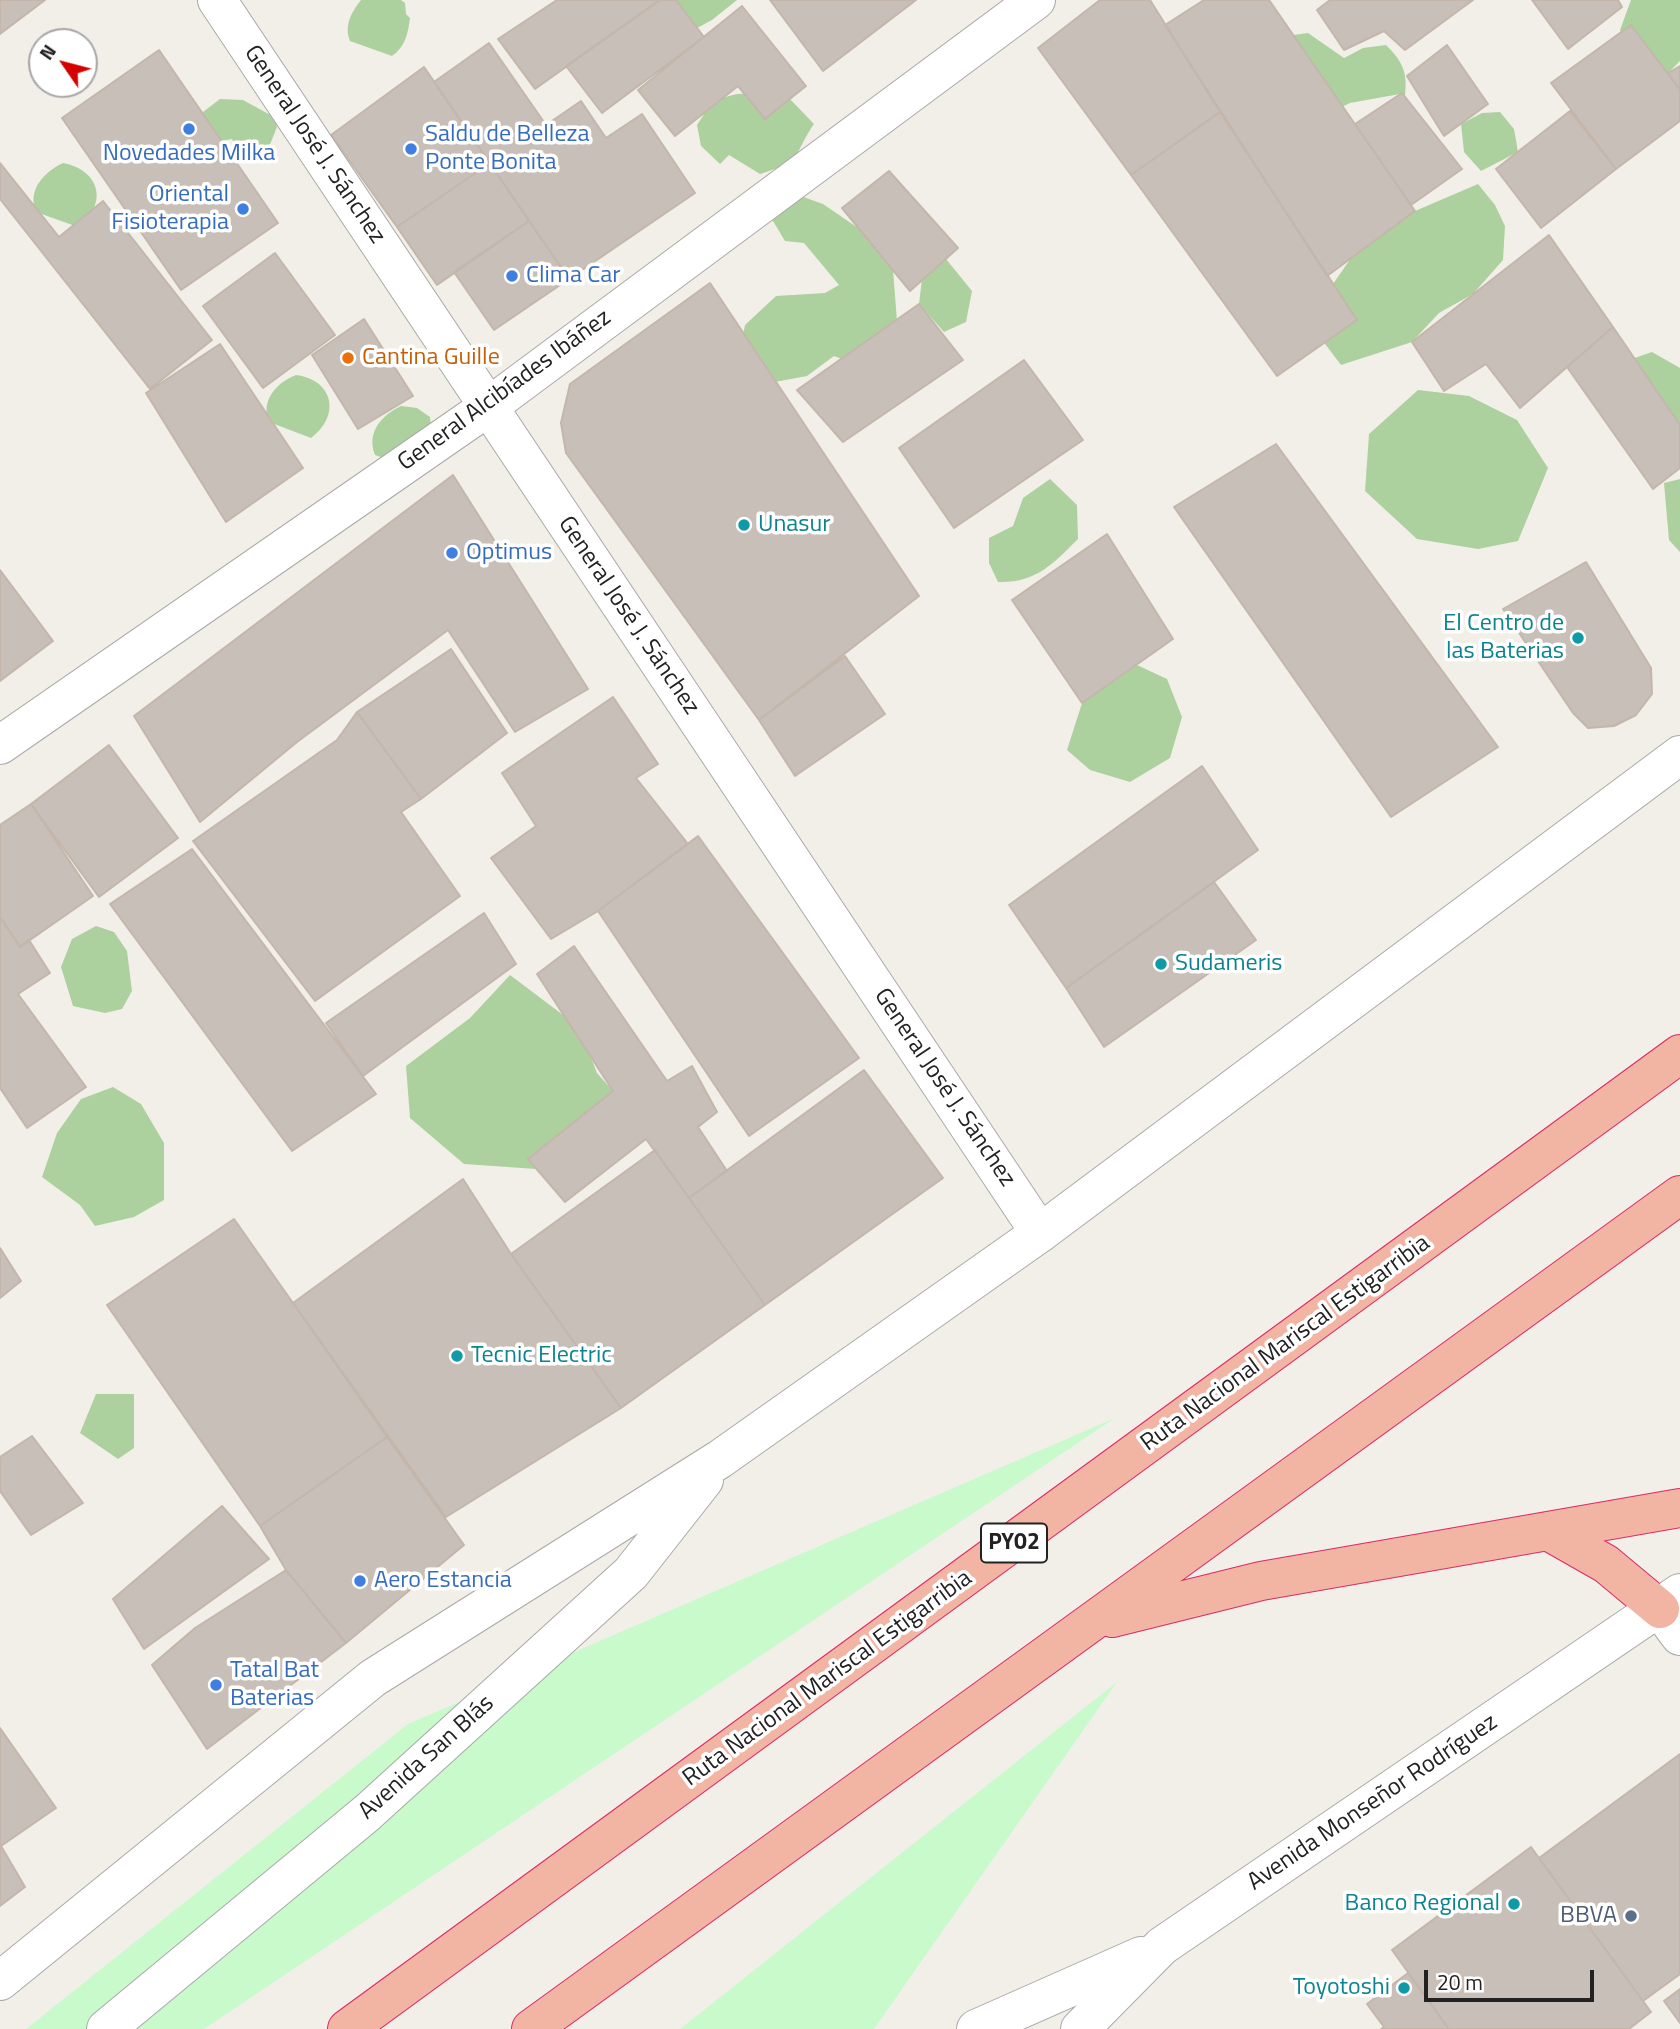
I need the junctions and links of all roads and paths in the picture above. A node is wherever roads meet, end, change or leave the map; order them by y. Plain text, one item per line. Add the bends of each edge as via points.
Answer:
1 (217, 0) edge
2 (1036, 0) edge
3 (488, 407) junction
4 (0, 745) edge
5 (1680, 755) edge
6 (1680, 1054) edge
7 (1680, 1195) edge
8 (1040, 1233) junction
9 (720, 1459) junction
10 (1680, 1508) edge
11 (1548, 1531) junction
12 (1673, 1613) edge
13 (1093, 1623) junction
14 (1162, 1946) junction
15 (0, 1981) edge
16 (106, 2029) edge
17 (347, 2029) edge
18 (531, 2029) edge
19 (976, 2029) edge
20 (1080, 2029) edge

1 - 3 street, General José J. Sánchez
2 - 3 street, General Alcibíades Ibáñez
3 - 4 street, General Alcibíades Ibáñez
3 - 8 street, General José J. Sánchez
5 - 8 street
6 - 17 highway, Ruta Nacional Mariscal Estigarribia / PY02
7 - 13 highway
8 - 9 street
9 - 15 street via 373,1678
9 - 16 street, Avenida San Blás via 631,1573 367,1813
10 - 11 highway
11 - 12 highway via 1606,1563
11 - 13 highway via 1261,1581
12 - 14 street, Avenida Monseñor Rodríguez
13 - 18 highway
14 - 19 street
14 - 20 street, Avenida Monseñor Rodríguez

